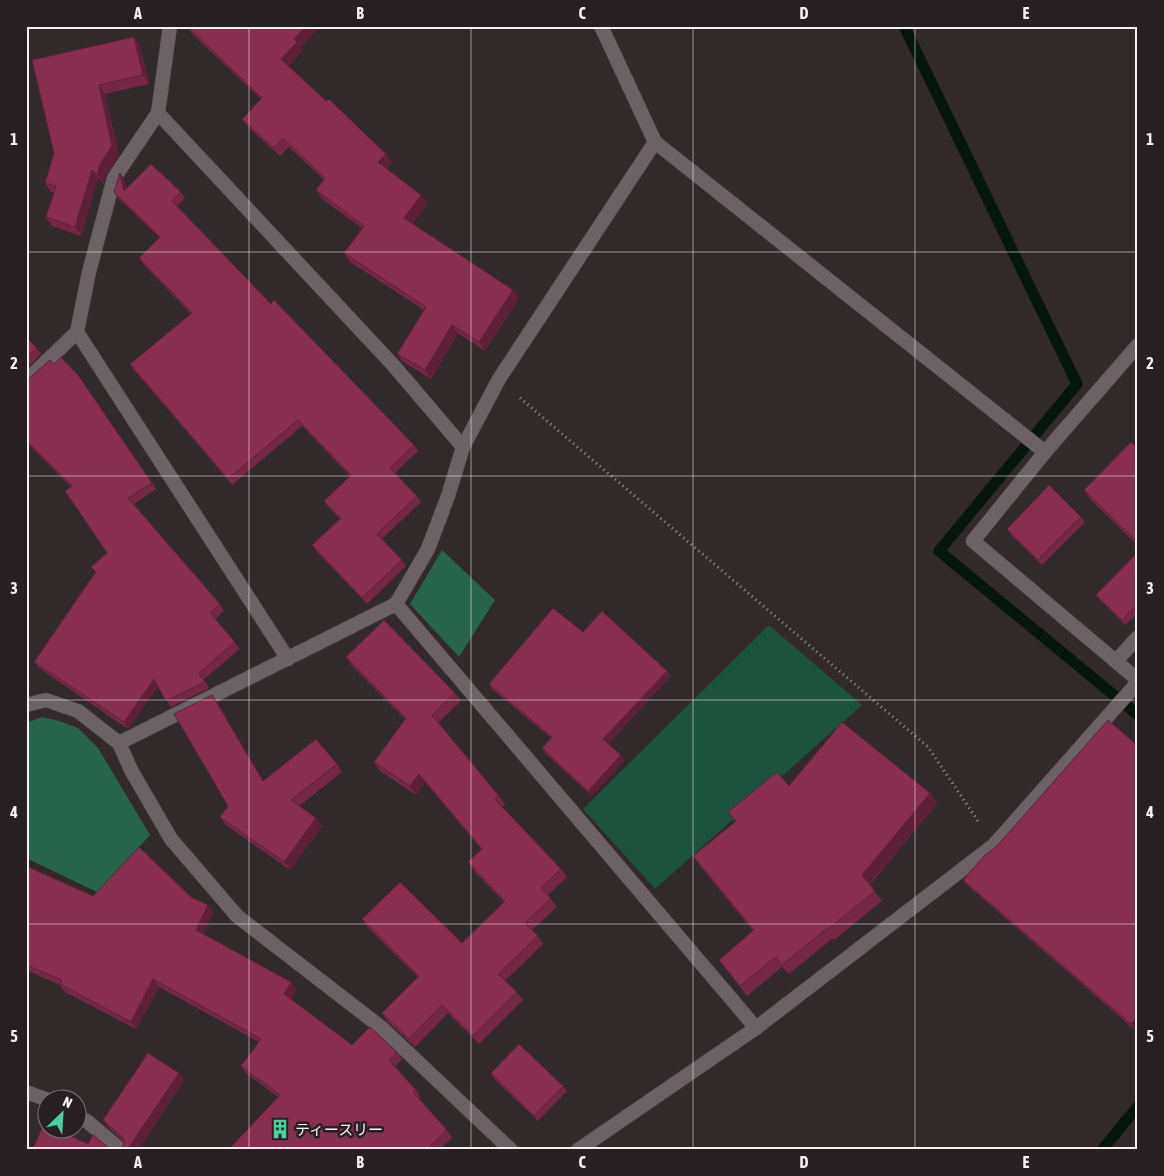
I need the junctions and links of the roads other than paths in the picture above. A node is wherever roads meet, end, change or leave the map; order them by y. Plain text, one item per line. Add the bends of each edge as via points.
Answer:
1 (170, 26) edge
2 (601, 26) edge
3 (158, 113) junction
4 (655, 142) junction
5 (77, 332) junction
6 (1138, 345) edge
7 (26, 381) edge
8 (463, 447) junction
9 (1045, 452) junction
10 (396, 604) junction
11 (1138, 637) edge
12 (288, 659) junction
13 (1116, 661) junction
14 (1138, 681) edge
15 (26, 705) edge
16 (119, 743) junction
17 (756, 1028) junction
18 (26, 1092) edge
19 (38, 1096) edge
20 (88, 1122) edge
21 (121, 1150) edge
22 (511, 1150) edge
23 (578, 1150) edge

1 - 3 street
2 - 4 street
3 - 5 street via 114,178
3 - 8 street via 394,366
4 - 8 street via 499,379
4 - 9 street
5 - 7 street
5 - 12 street
6 - 9 street
8 - 10 street via 428,549
9 - 13 street via 973,541
10 - 12 street
10 - 17 street
11 - 13 street
12 - 16 street
13 - 14 street
14 - 17 street via 994,845
15 - 16 street via 46,700 78,711
16 - 22 street via 171,839 237,916 382,1028
17 - 23 street
18 - 19 street
20 - 21 street

